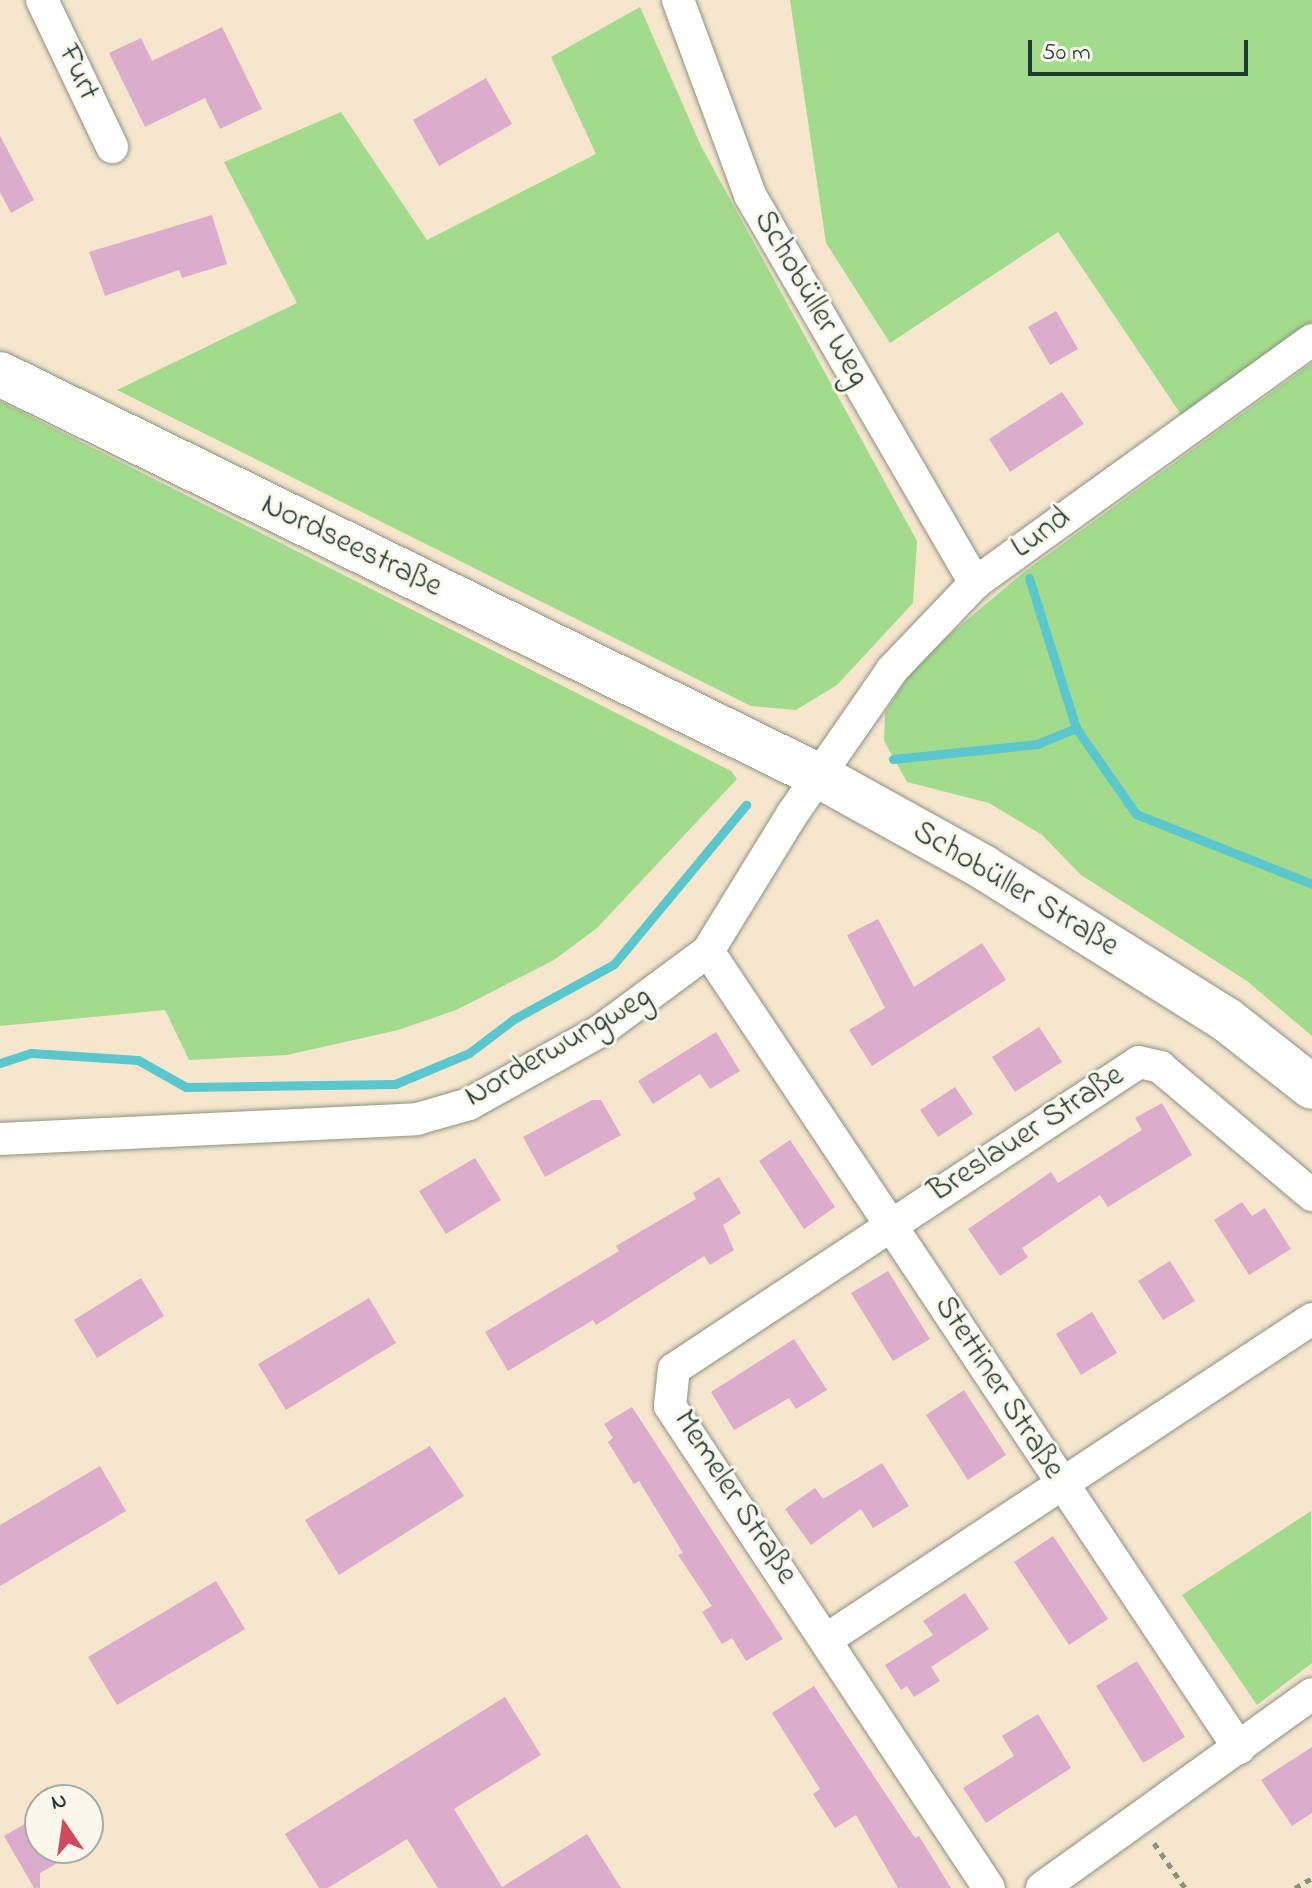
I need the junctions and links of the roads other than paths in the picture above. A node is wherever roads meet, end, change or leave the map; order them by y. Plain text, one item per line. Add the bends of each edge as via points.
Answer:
1 (42, 0) edge
2 (678, 0) edge
3 (112, 147) dead end
4 (1312, 340) edge
5 (0, 374) edge
6 (975, 583) junction
7 (701, 720) joint
8 (819, 776) junction
9 (708, 951) junction
10 (1312, 1087) edge
11 (0, 1139) edge
12 (1312, 1195) edge
13 (891, 1224) junction
14 (1312, 1319) edge
15 (1062, 1487) junction
16 (827, 1639) junction
17 (1312, 1694) edge
18 (1239, 1748) junction
19 (989, 1888) edge
20 (1042, 1888) edge

1 - 3 street, Furt
2 - 6 street, Schobüller Weg via 750,195
4 - 6 street, Lund
5 - 7 main road, Nordseestraße
6 - 8 street, Lund via 892,670
7 - 8 main road, Schobüller Straße
8 - 9 street, Norderwungweg
8 - 10 main road, Schobüller Straße via 983,867 1227,1020
9 - 11 street, Norderwungweg via 600,1031 469,1104 417,1119
9 - 13 street, Stettiner Straße
12 - 13 street, Breslauer Straße via 1160,1067 1139,1062
13 - 15 street, Stettiner Straße
13 - 16 street, Memeler Straße via 674,1369 670,1406
14 - 15 street
15 - 16 street
15 - 18 street, Stettiner Straße
16 - 19 street, Memeler Straße
17 - 18 street
18 - 20 street

